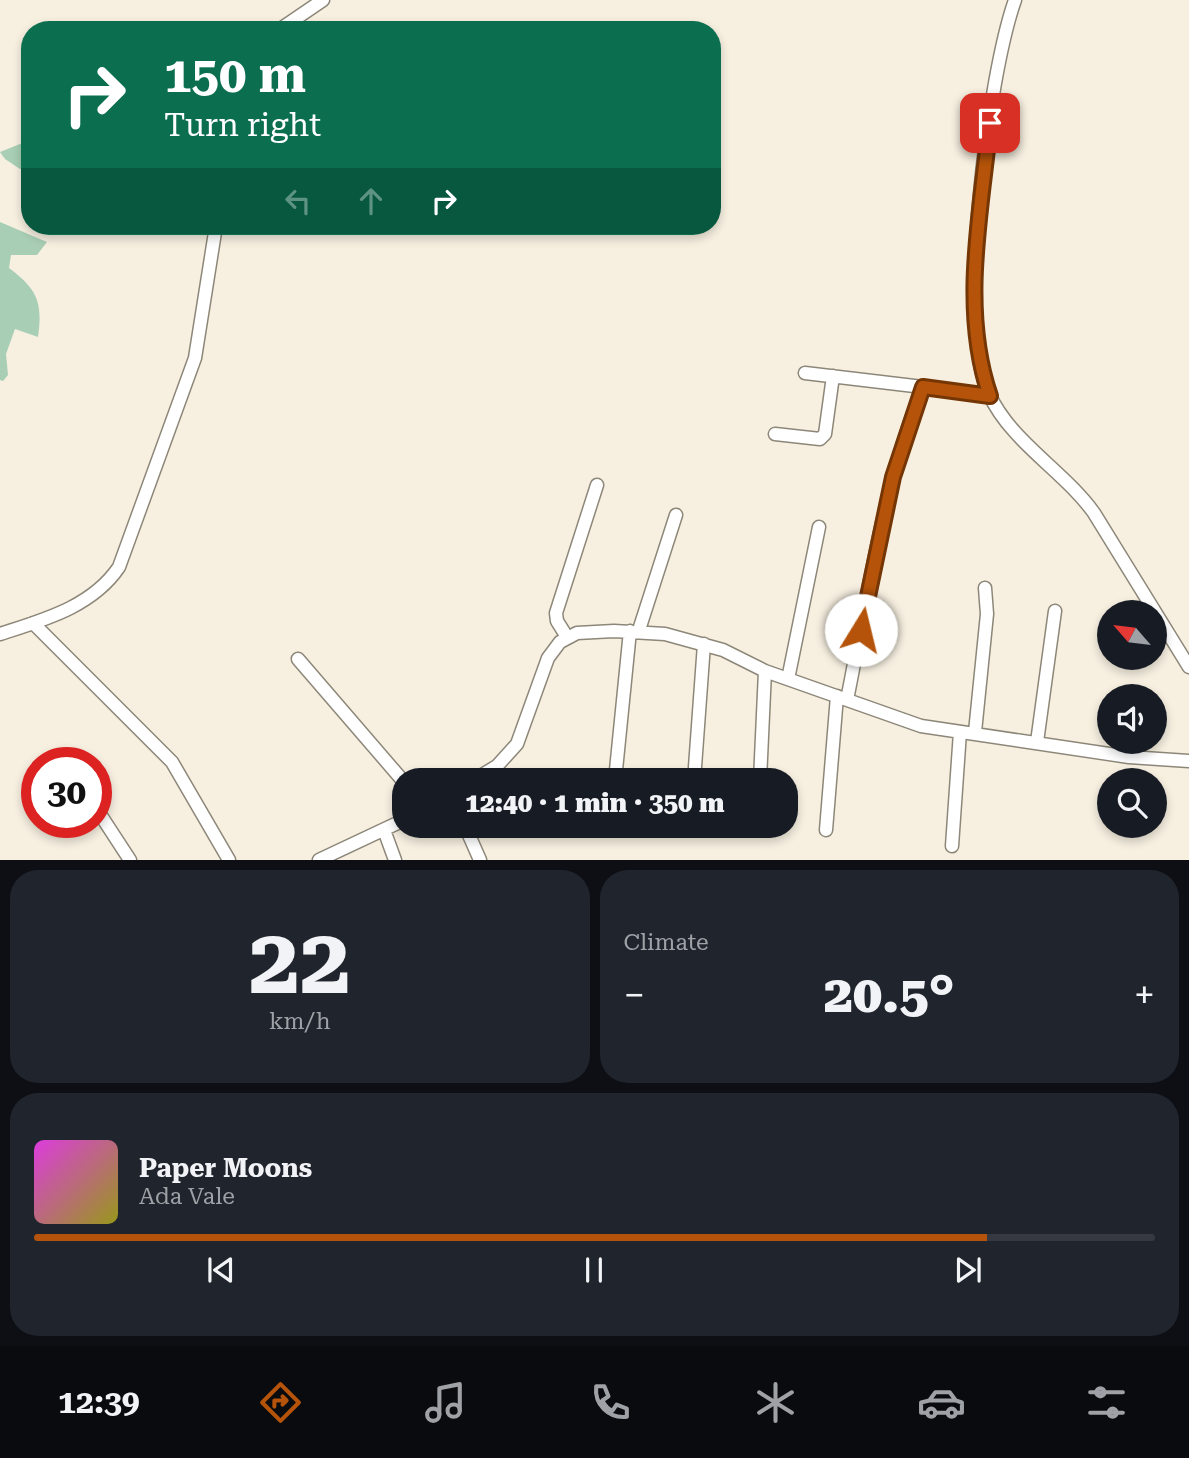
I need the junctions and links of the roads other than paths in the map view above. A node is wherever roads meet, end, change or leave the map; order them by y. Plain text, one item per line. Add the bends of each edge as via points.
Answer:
1 (323, 0) edge
2 (1015, 0) edge
3 (292, 21) edge
4 (215, 235) edge
5 (805, 373) dead end
6 (833, 376) junction
7 (923, 387) junction
8 (990, 396) junction
9 (775, 434) dead end
10 (597, 485) dead end
11 (676, 515) dead end
12 (819, 527) dead end
13 (985, 588) dead end
14 (1055, 611) dead end
15 (33, 623) junction
16 (634, 630) junction
17 (0, 634) edge
18 (567, 636) junction
19 (704, 645) junction
20 (298, 659) dead end
21 (1189, 667) edge
22 (765, 671) junction
23 (788, 679) junction
24 (842, 698) junction
25 (960, 732) junction
26 (975, 732) junction
27 (1037, 742) junction
28 (1189, 761) edge
29 (695, 767) dead end
30 (392, 768) edge
31 (494, 768) edge
32 (617, 768) edge
33 (761, 768) edge
34 (392, 826) edge
35 (384, 830) junction
36 (826, 830) dead end
37 (112, 832) edge
38 (470, 838) edge
39 (952, 846) dead end
40 (130, 859) edge
41 (229, 859) edge
42 (319, 859) edge
43 (395, 859) edge
44 (480, 859) edge

1 - 3 street
2 - 8 street via 993,99 975,286 978,352
4 - 15 street via 195,358 119,567 108,582 80,603
5 - 6 street
6 - 7 street
6 - 9 street via 825,433 820,439
7 - 8 street
7 - 24 street via 890,488
8 - 21 street via 1010,425 1082,496
10 - 18 street via 556,613
11 - 16 street
12 - 23 street
13 - 26 street via 987,614
14 - 27 street
15 - 17 street
15 - 41 street via 172,762
16 - 18 street
16 - 19 street
16 - 32 street
18 - 31 street via 548,658 517,744
19 - 22 street
19 - 29 street
20 - 30 street
22 - 23 street
22 - 33 street
23 - 24 street
24 - 25 street via 921,726
24 - 36 street
25 - 26 street
25 - 39 street
26 - 27 street
27 - 28 street
34 - 35 street
35 - 42 street
35 - 43 street
37 - 40 street
38 - 44 street

